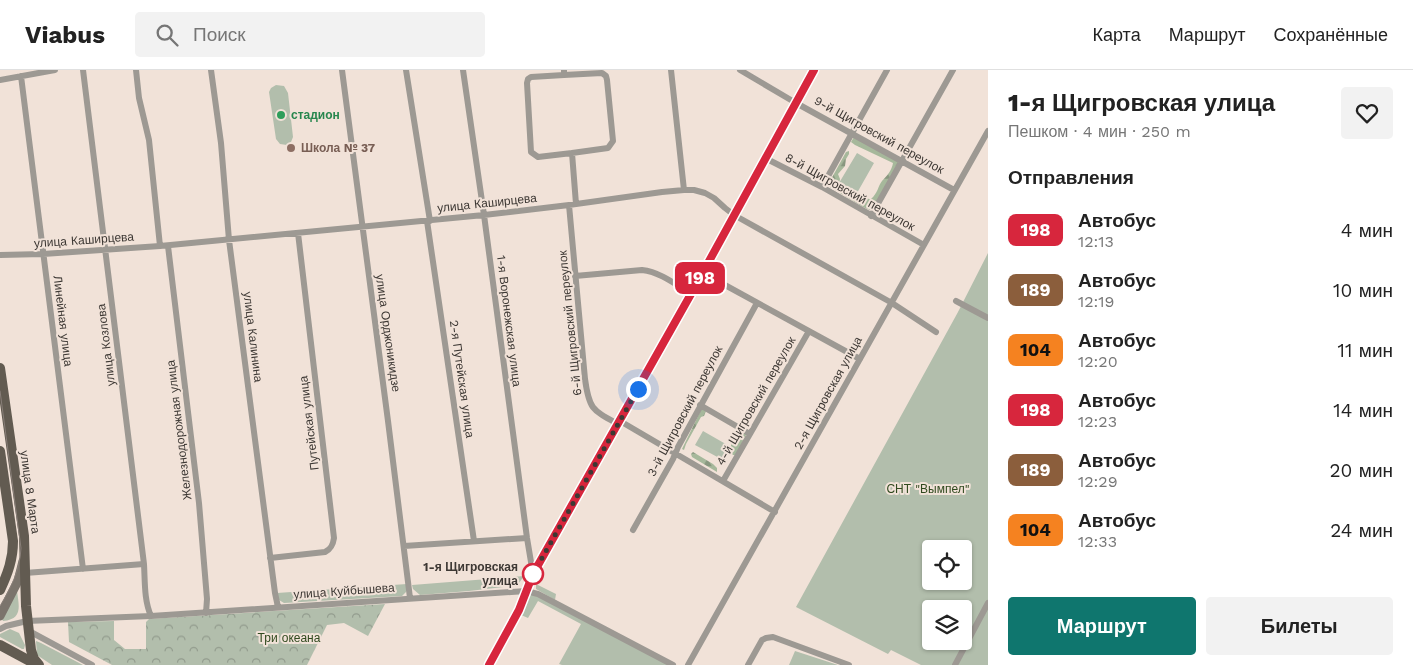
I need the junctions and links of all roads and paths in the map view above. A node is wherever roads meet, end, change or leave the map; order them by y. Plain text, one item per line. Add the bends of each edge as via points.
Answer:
1 (56, 70) edge
2 (83, 70) edge
3 (136, 70) edge
4 (211, 70) edge
5 (342, 70) edge
6 (406, 70) edge
7 (463, 70) edge
8 (671, 70) edge
9 (740, 70) edge
10 (814, 70) edge
11 (887, 70) edge
12 (953, 70) edge
13 (564, 72) edge
14 (18, 74) edge
15 (0, 80) edge
16 (796, 103) junction
17 (988, 131) edge
18 (852, 133) junction
19 (572, 153) junction
20 (765, 158) junction
21 (902, 161) junction
22 (822, 187) junction
23 (684, 190) junction
24 (954, 190) junction
25 (576, 204) junction
26 (569, 205) junction
27 (484, 215) junction
28 (734, 215) junction
29 (871, 216) junction
30 (429, 221) junction
31 (362, 227) junction
32 (298, 233) junction
33 (229, 240) junction
34 (924, 245) junction
35 (164, 246) junction
36 (106, 249) junction
37 (43, 254) junction
38 (0, 255) edge
39 (703, 273) junction
40 (576, 276) junction
41 (691, 294) junction
42 (956, 302) dead end
43 (757, 303) junction
44 (892, 303) junction
45 (988, 318) edge
46 (809, 331) junction
47 (936, 332) dead end
48 (860, 360) junction
49 (0, 368) edge
50 (700, 405) junction
51 (619, 423) junction
52 (750, 434) junction
53 (0, 451) edge
54 (676, 453) junction
55 (723, 482) junction
56 (775, 512) junction
57 (633, 530) dead end
58 (527, 538) junction
59 (474, 541) junction
60 (404, 546) junction
61 (25, 553) junction
62 (270, 558) junction
63 (144, 564) junction
64 (83, 569) junction
65 (25, 573) junction
66 (533, 574) junction
67 (0, 590) edge
68 (526, 591) junction
69 (410, 598) junction
70 (988, 603) edge
71 (278, 607) junction
72 (206, 613) junction
73 (0, 616) edge
74 (151, 616) junction
75 (28, 626) junction
76 (0, 628) edge
77 (0, 645) edge
78 (38, 665) edge
79 (92, 665) edge
80 (489, 665) edge
81 (673, 665) edge
82 (688, 665) edge
83 (748, 665) edge
84 (849, 665) edge
85 (955, 665) edge

1 - 14 street
2 - 36 street, улица Козлова
3 - 35 street, Железнодорожная улица
4 - 33 street, улица Калинина
5 - 31 street, улица Орджоникидзе
6 - 30 street, 2-я Путейская улица
7 - 27 street, 1-я Воронежская улица
8 - 23 street
9 - 16 street, 9-й Щигровский переулок
10 - 16 street
11 - 18 street
12 - 21 street
13 - 19 street via 528,80 531,152 538,157
13 - 19 street via 602,73 607,80 613,141 608,148
14 - 15 street
14 - 37 street, Линейная улица
16 - 18 street, 9-й Щигровский переулок
16 - 20 street
17 - 24 street, 2-я Щигровская улица
18 - 21 street, 9-й Щигровский переулок
18 - 22 street
19 - 25 street
20 - 22 street, 8-й Щигровский переулок
20 - 28 street
21 - 24 street, 9-й Щигровский переулок
21 - 29 street
22 - 29 street, 8-й Щигровский переулок
23 - 25 street, улица Каширцева
23 - 28 street, улица Каширцева via 706,192
24 - 34 street, 2-я Щигровская улица
25 - 26 street, улица Каширцева
26 - 27 street, улица Каширцева
26 - 40 street, 6-й Щигровский переулок
27 - 30 street, улица Каширцева
27 - 58 street, 1-я Воронежская улица
28 - 39 street
28 - 44 street, улица Каширцева
29 - 34 street, 8-й Щигровский переулок
30 - 31 street, улица Каширцева
30 - 59 street, 2-я Путейская улица
31 - 32 street, улица Каширцева
31 - 60 street, улица Орджоникидзе
32 - 33 street, улица Каширцева
32 - 62 street, Путейская улица via 334,538 333,545 324,552
33 - 35 street, улица Каширцева
33 - 62 street, улица Калинина
34 - 44 street, 2-я Щигровская улица
35 - 36 street, улица Каширцева
35 - 72 street, Железнодорожная улица via 199,502
36 - 37 street, улица Каширцева
36 - 63 street, улица Козлова
37 - 38 street, улица Каширцева
37 - 64 street, Линейная улица
39 - 41 street
39 - 43 street
40 - 41 street via 650,271
40 - 51 street, 6-й Щигровский переулок via 588,398 592,407
41 - 51 street
42 - 45 street
43 - 46 street
43 - 50 street, 3-й Щигровский переулок
44 - 47 street, улица Каширцева
44 - 48 street, 2-я Щигровская улица
46 - 48 street
46 - 52 street, 4-й Щигровский переулок
48 - 56 street, 2-я Щигровская улица
49 - 61 main road, улица 8 Марта
50 - 52 street
50 - 54 street, 3-й Щигровский переулок
51 - 54 street, 6-й Щигровский переулок
51 - 66 street
52 - 55 street, 4-й Щигровский переулок
53 - 67 main road, улица 8 Марта via 13,541 11,564
54 - 55 street, 6-й Щигровский переулок
54 - 57 street, 3-й Щигровский переулок
55 - 56 street, 6-й Щигровский переулок
56 - 82 street, 2-я Щигровская улица
58 - 59 street
58 - 66 street, 1-я Воронежская улица
59 - 60 street
60 - 69 street, улица Орджоникидзе
61 - 65 main road
61 - 73 street, улица 8 Марта via 18,581
62 - 71 street, улица Калинина
63 - 64 street
63 - 74 street, улица Козлова
64 - 65 street
65 - 75 main road
66 - 68 street
68 - 69 street, улица Куйбышева
68 - 80 street
68 - 81 street, улица Куйбышева via 538,594
69 - 71 street, улица Куйбышева
70 - 85 street
71 - 72 street, улица Куйбышева
72 - 74 street, улица Куйбышева
74 - 75 street, улица Куйбышева
75 - 76 street, улица Куйбышева
75 - 78 main road via 33,656
75 - 79 street
77 - 78 main road
83 - 84 street via 762,640 773,637

